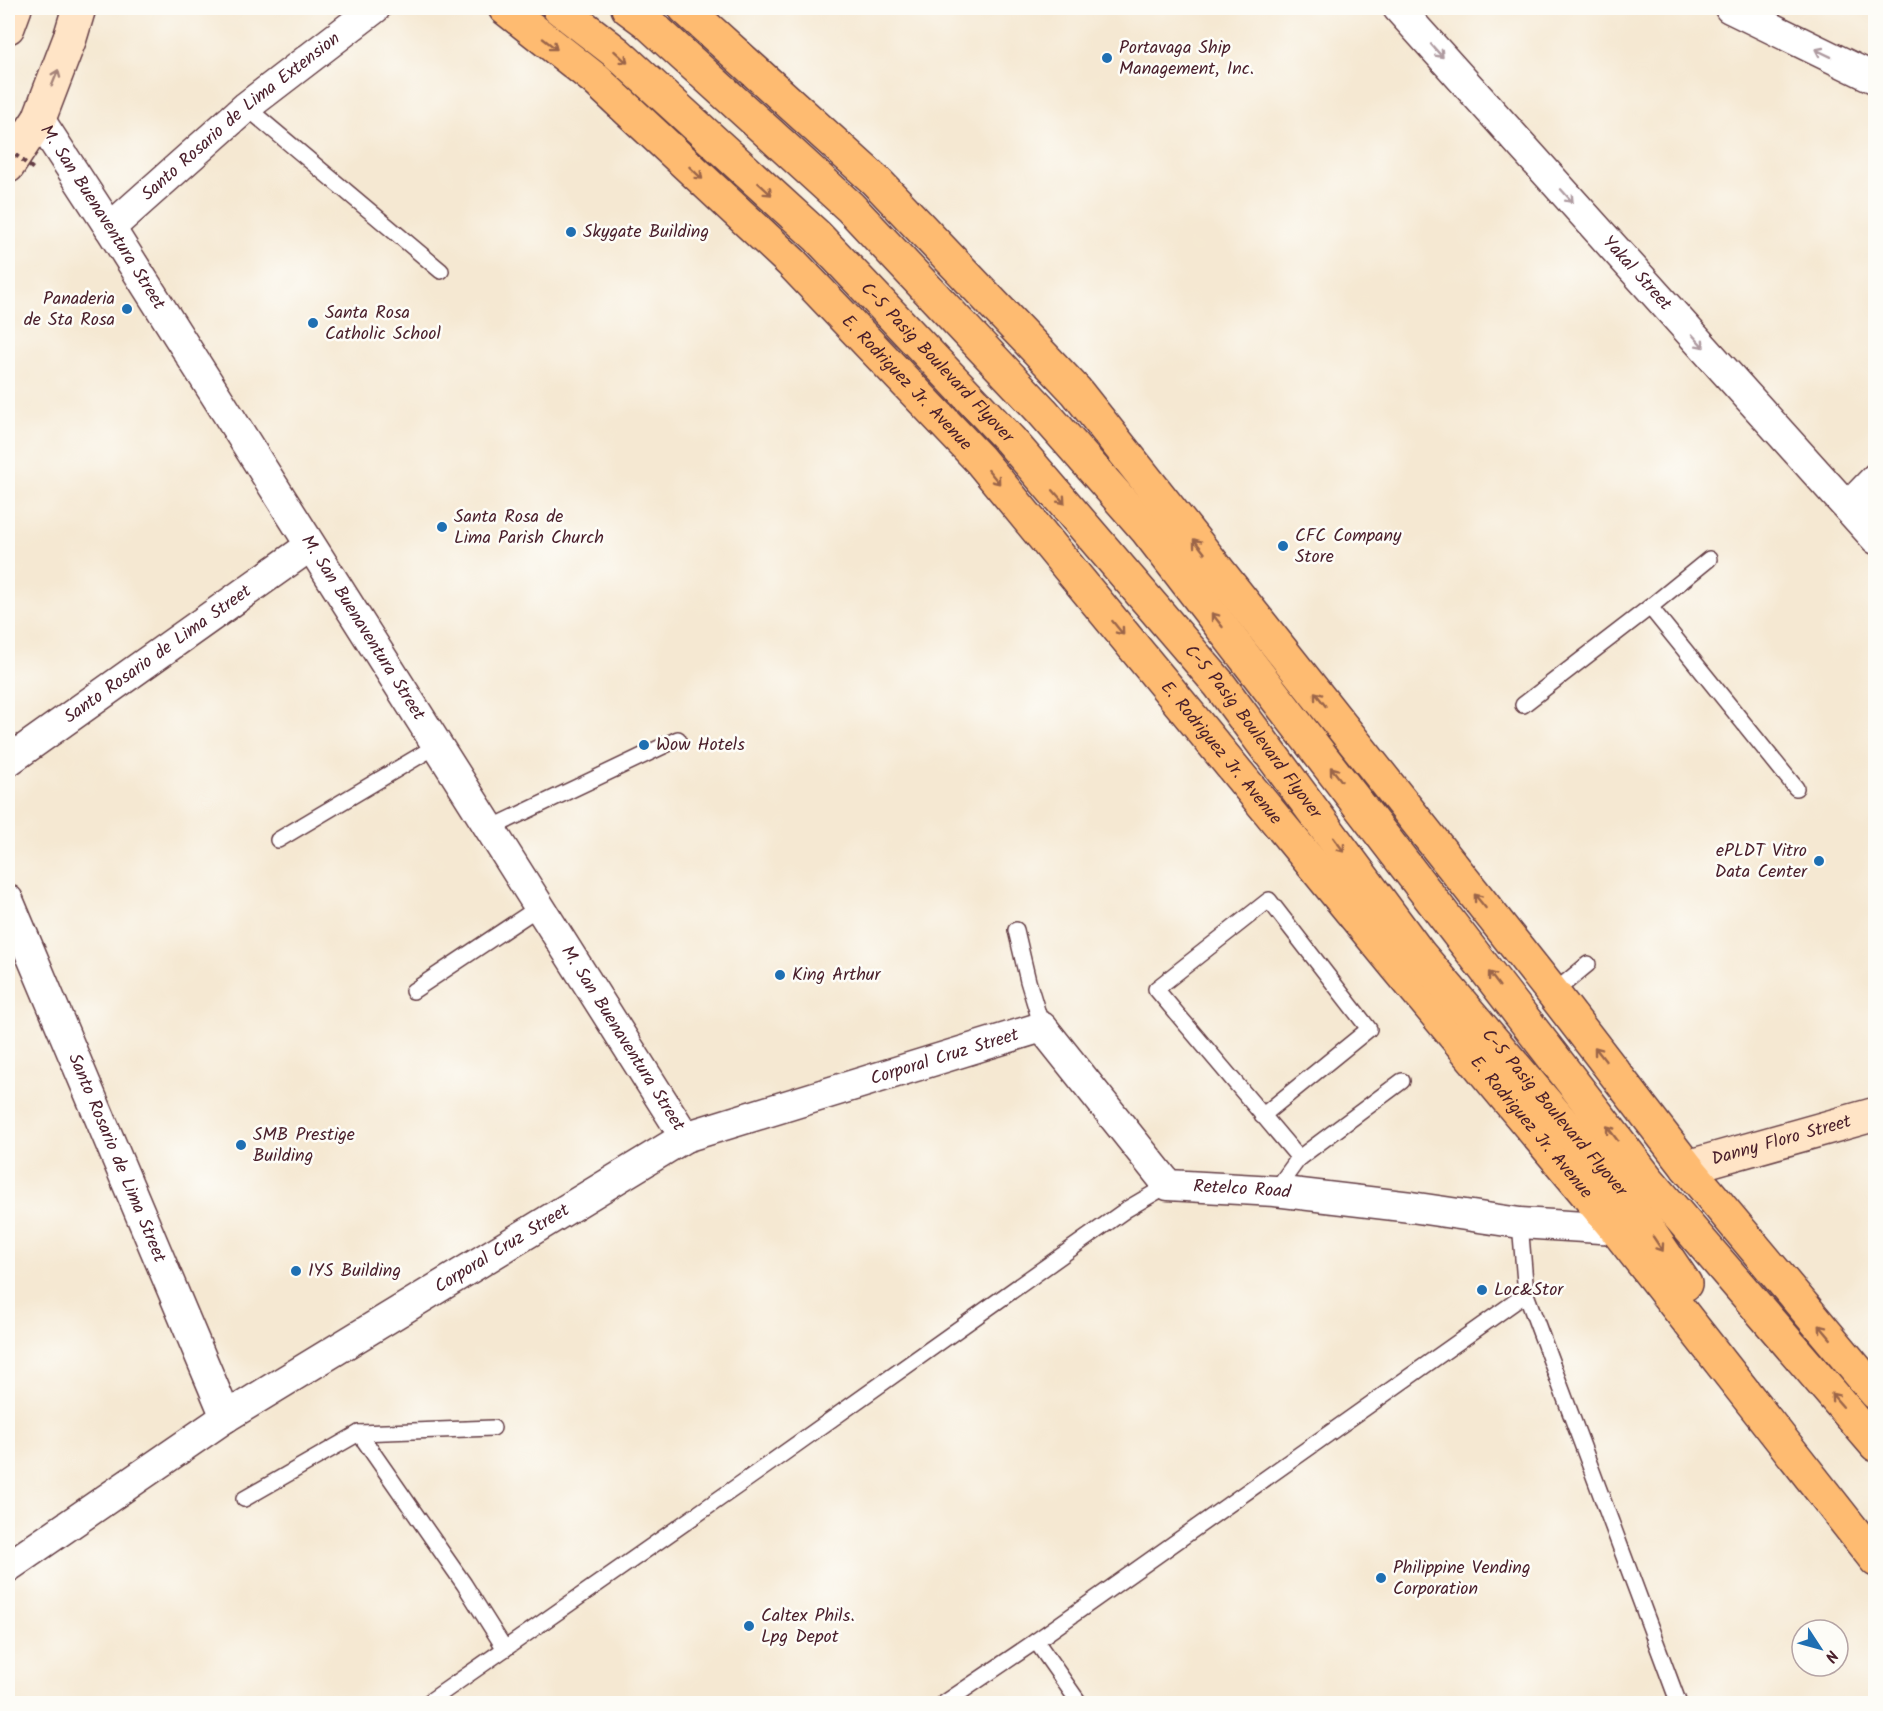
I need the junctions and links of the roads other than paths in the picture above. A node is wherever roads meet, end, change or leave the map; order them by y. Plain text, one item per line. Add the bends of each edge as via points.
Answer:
1 (15, 8) edge
2 (79, 8) edge
3 (375, 8) edge
4 (505, 8) edge
5 (559, 8) edge
6 (628, 8) edge
7 (685, 8) edge
8 (1398, 8) edge
9 (1730, 8) edge
10 (8, 27) edge
11 (1875, 79) edge
12 (246, 107) junction
13 (39, 118) junction
14 (22, 168) edge
15 (110, 228) junction
16 (441, 271) dead end
17 (1875, 478) edge
18 (1848, 507) junction
19 (1875, 539) edge
20 (310, 546) junction
21 (1709, 559) dead end
22 (1650, 607) junction
23 (1523, 705) dead end
24 (678, 739) dead end
25 (436, 746) junction
26 (8, 761) edge
27 (1796, 788) dead end
28 (489, 829) junction
29 (278, 840) dead end
30 (8, 900) edge
31 (539, 907) junction
32 (1016, 930) dead end
33 (1588, 963) dead end
34 (413, 991) dead end
35 (1553, 993) junction
36 (1042, 1027) junction
37 (1402, 1081) dead end
38 (1875, 1113) edge
39 (1262, 1116) junction
40 (685, 1137) junction
41 (1299, 1158) junction
42 (1688, 1167) junction
43 (1168, 1185) junction
44 (1636, 1188) junction
45 (1275, 1191) junction
46 (1520, 1223) junction
47 (1616, 1229) junction
48 (1526, 1294) junction
49 (1875, 1393) edge
50 (226, 1417) junction
51 (493, 1428) dead end
52 (359, 1433) junction
53 (1875, 1445) edge
54 (244, 1499) dead end
55 (1854, 1534) junction
56 (1875, 1560) edge
57 (8, 1567) edge
58 (1036, 1641) junction
59 (505, 1649) junction
60 (426, 1704) edge
61 (943, 1704) edge
62 (1080, 1704) edge
63 (1679, 1704) edge

1 - 10 main road
13 -> 2 main road
3 - 12 street, Santo Rosario de Lima Extension
4 -> 47 main road, E. Rodriguez Jr. Avenue via 595,79 791,262 981,460
5 -> 44 main road, C-5 Pasig Boulevard Flyover via 617,53 817,236 1010,440 1219,684 1420,955
44 -> 6 main road, C-5 Pasig Boulevard Flyover via 1146,529 1042,411 850,207
35 -> 7 main road via 1076,391 876,182
8 -> 18 street, Yakal Street
11 -> 9 street
12 - 15 street, Santo Rosario de Lima Extension
12 - 16 lane
13 - 14 main road
13 - 15 street, M. San Buenaventura Street
15 - 20 street, M. San Buenaventura Street
17 - 18 street
18 - 19 street, Yakal Street
20 - 25 street, M. San Buenaventura Street
20 - 26 street, Santo Rosario de Lima Street
21 - 22 lane
22 - 23 lane
22 - 27 lane
24 - 28 lane
25 - 28 street, M. San Buenaventura Street
25 - 29 lane
28 - 31 street, M. San Buenaventura Street
30 - 50 street, Santo Rosario de Lima Street
31 - 34 lane
31 - 40 street, M. San Buenaventura Street
32 - 36 lane, Retelco Road
33 - 35 lane
42 -> 35 main road
36 - 40 street, Corporal Cruz Street
36 - 43 street, Retelco Road
37 - 41 lane
38 - 42 main road, Danny Floro Street
39 - 39 lane via 1156,989 1269,900 1369,1029
39 - 41 lane
40 - 50 street, Corporal Cruz Street
41 - 45 lane
49 -> 42 main road
43 - 45 street, Retelco Road
43 - 59 lane via 1127,1209
53 -> 44 main road, C-5 Pasig Boulevard Flyover
44 -> 55 main road, C-5 Pasig Boulevard Flyover
45 - 46 street, Retelco Road
46 - 47 street, Retelco Road
46 - 48 lane
47 - 55 main road, E. Rodriguez Jr. Avenue
48 - 58 lane
48 - 63 lane
50 - 57 street, Corporal Cruz Street
51 - 52 lane
52 - 54 lane
52 - 59 lane
55 - 56 main road, E. Rodriguez Jr. Avenue
58 - 61 lane
58 - 62 lane
59 - 60 lane

